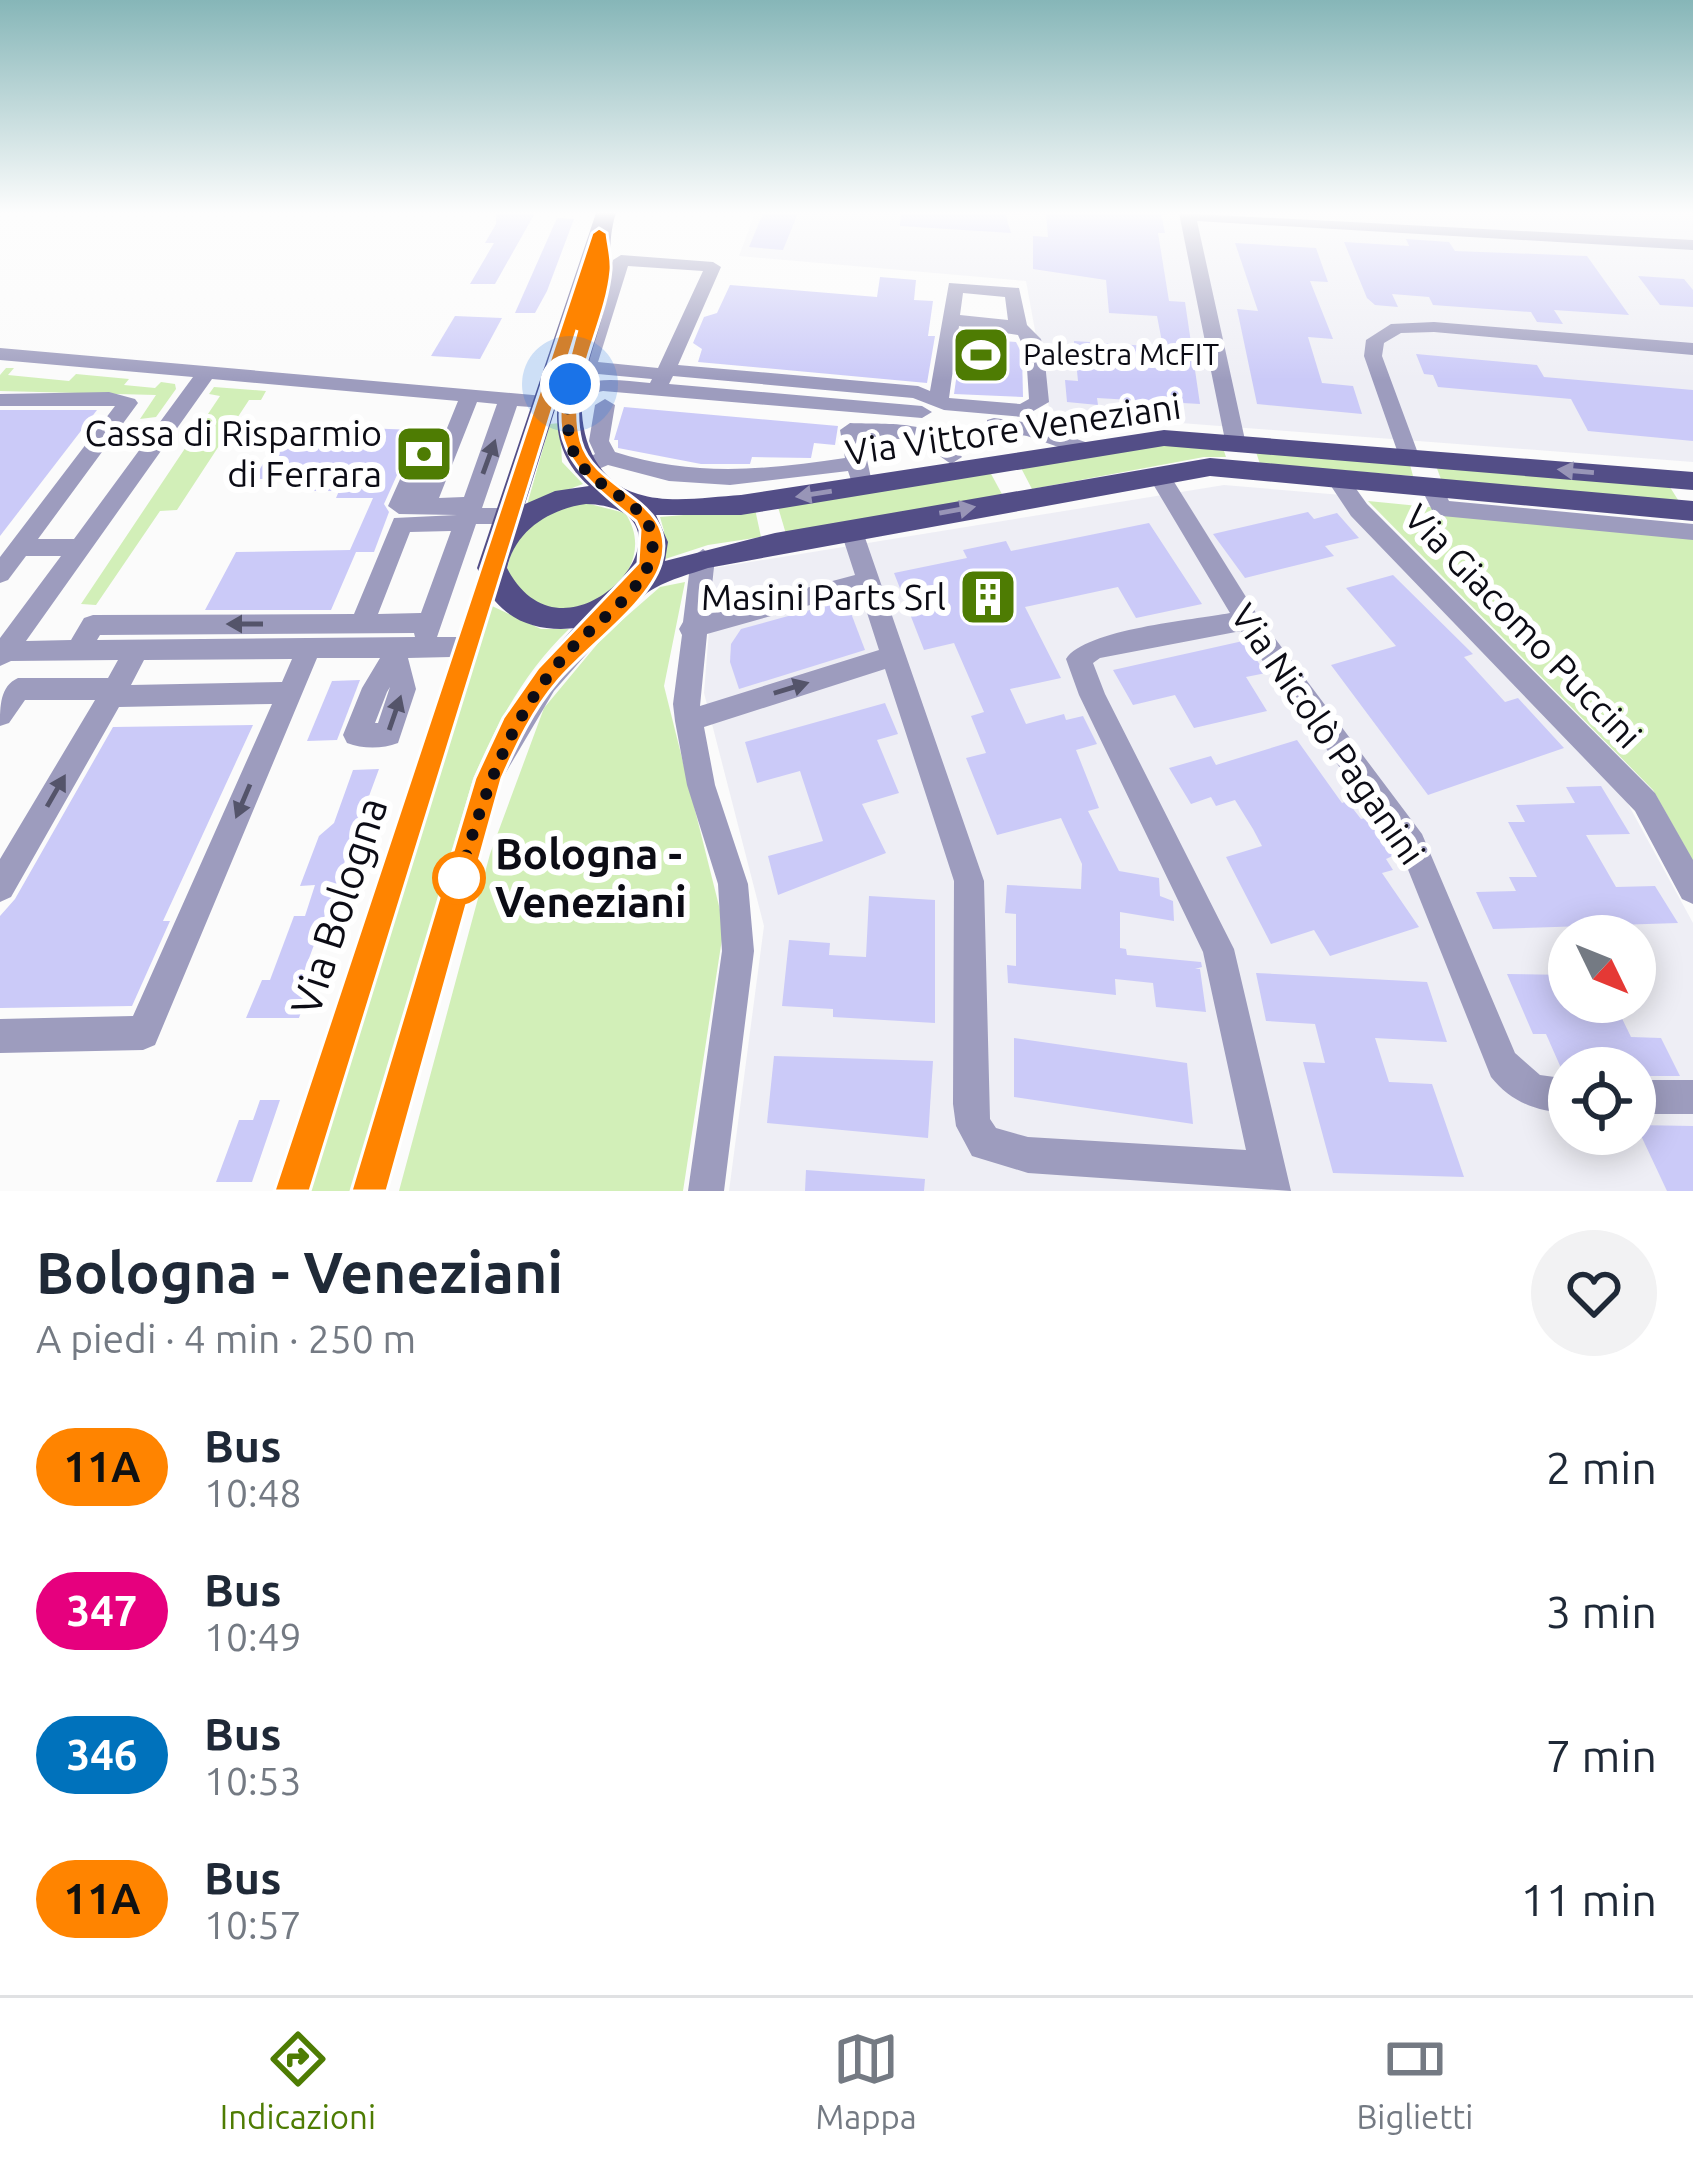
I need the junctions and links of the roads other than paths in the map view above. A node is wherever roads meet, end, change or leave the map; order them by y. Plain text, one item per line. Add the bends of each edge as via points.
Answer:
1 (602, 269) edge
2 (618, 269) edge
3 (712, 269) edge
4 (1199, 269) edge
5 (952, 304) junction
6 (1017, 318) junction
7 (1693, 349) edge
8 (2, 356) edge
9 (207, 372) junction
10 (663, 378) junction
11 (470, 395) junction
12 (509, 398) junction
13 (0, 400) edge
14 (605, 404) dead end
15 (934, 406) junction
16 (560, 408) junction
17 (994, 425) junction
18 (168, 427) junction
19 (111, 428) junction
20 (1084, 449) junction
21 (1238, 454) junction
22 (1414, 456) junction
23 (951, 457) dead end
24 (1012, 461) junction
25 (596, 463) junction
26 (859, 474) junction
27 (1158, 474) junction
28 (1336, 477) junction
29 (1684, 480) edge
30 (1431, 486) junction
31 (765, 490) junction
32 (1019, 499) junction
33 (625, 500) junction
34 (1692, 511) edge
35 (468, 515) junction
36 (507, 516) junction
37 (851, 529) junction
38 (1693, 532) edge
39 (775, 543) junction
40 (19, 548) junction
41 (82, 548) junction
42 (494, 558) junction
43 (703, 559) junction
44 (0, 574) edge
45 (868, 580) junction
46 (632, 588) junction
47 (1247, 620) junction
48 (362, 624) junction
49 (691, 629) junction
50 (412, 645) junction
51 (466, 647) junction
52 (309, 648) junction
53 (78, 650) junction
54 (137, 650) junction
55 (3, 654) edge
56 (894, 656) junction
57 (113, 693) junction
58 (290, 693) junction
59 (0, 715) edge
60 (688, 721) junction
61 (0, 887) edge
62 (1693, 889) edge
63 (0, 1036) edge
64 (1548, 1094) edge
65 (1656, 1097) edge
66 (1693, 1097) edge
67 (1270, 1181) edge
68 (292, 1191) edge
69 (369, 1191) edge
70 (706, 1191) edge

1 - 16 main road, Via Bologna
2 - 10 street via 586,367
3 - 10 street
4 - 21 street
5 - 6 street
5 - 6 street via 1013,292
5 - 15 street
6 - 15 street via 1036,343 1037,406
7 - 22 street via 1389,330 1375,340 1373,356
8 - 9 street
9 - 11 street
9 - 18 street
10 - 15 street
10 - 16 street via 596,385
11 - 12 street
11 - 35 street via 435,482 409,482 399,506
12 - 16 street
35 -> 12 street
13 - 19 street via 127,400
14 - 25 street
15 - 17 street
16 - 25 main road via 576,457
16 - 36 main road, Via Bologna
17 - 20 street
17 - 24 street via 1017,433 1024,447
18 - 19 street
18 - 41 street
19 - 40 street
20 - 21 main road, Via Vittore Veneziani via 1154,438
20 - 24 main road, Via Vittore Veneziani
21 - 22 main road, Via Vittore Veneziani
21 - 27 main road, Via Vittore Veneziani
21 - 28 main road, Via Vittore Veneziani
29 -> 22 main road, Via Vittore Veneziani
22 - 30 main road
23 - 26 street via 934,437 850,430
24 - 26 main road, Via Vittore Veneziani
24 - 32 main road
25 - 31 street
25 - 33 main road
26 - 31 main road, Via Vittore Veneziani
27 - 32 main road, Via Vittore Veneziani
27 - 47 street, Via Nicolò Paganini
28 - 30 main road, Via Vittore Veneziani
28 - 62 street, Via Giacomo Puccini via 1359,510 1645,802
29 - 34 main road
30 - 34 main road, Via Vittore Veneziani
30 - 38 street via 1442,508
31 - 33 main road, Via Vittore Veneziani via 679,508
31 - 39 main road
37 -> 32 main road, Via Vittore Veneziani
33 - 42 main road, Via Bologna via 581,495 547,503 519,520
33 - 46 main road via 651,530 653,545
35 - 36 street
35 - 48 street via 402,524
35 - 50 street
36 - 42 main road, Via Bologna
37 - 39 main road, Via Vittore Veneziani
37 - 45 street
39 - 43 main road, Via Vittore Veneziani
40 - 41 street
40 - 44 street
41 - 55 street
42 - 46 main road via 509,602 537,616 574,616
42 - 51 street, Via Bologna
43 - 46 main road, Via Vittore Veneziani
43 - 49 street
45 - 49 street
45 - 56 street
46 - 69 street via 547,676 488,778
47 - 64 street, Via Nicolò Paganini via 1412,844 1503,1066 1516,1082
47 - 67 street via 1094,649 1079,659 1218,949
48 - 50 street
48 -> 53 street via 93,626
49 - 60 street
50 - 51 street
50 - 52 street
51 -> 68 street, Via Bologna
52 - 54 street
52 - 58 street
53 - 54 street
53 - 55 street
54 - 57 street
60 -> 56 street
56 - 67 street via 969,881 970,1104 985,1143 1028,1155
57 - 58 street
57 - 59 street via 18,689
61 -> 57 street
58 -> 63 street via 142,1034
60 - 70 street via 737,915
65 - 66 street

